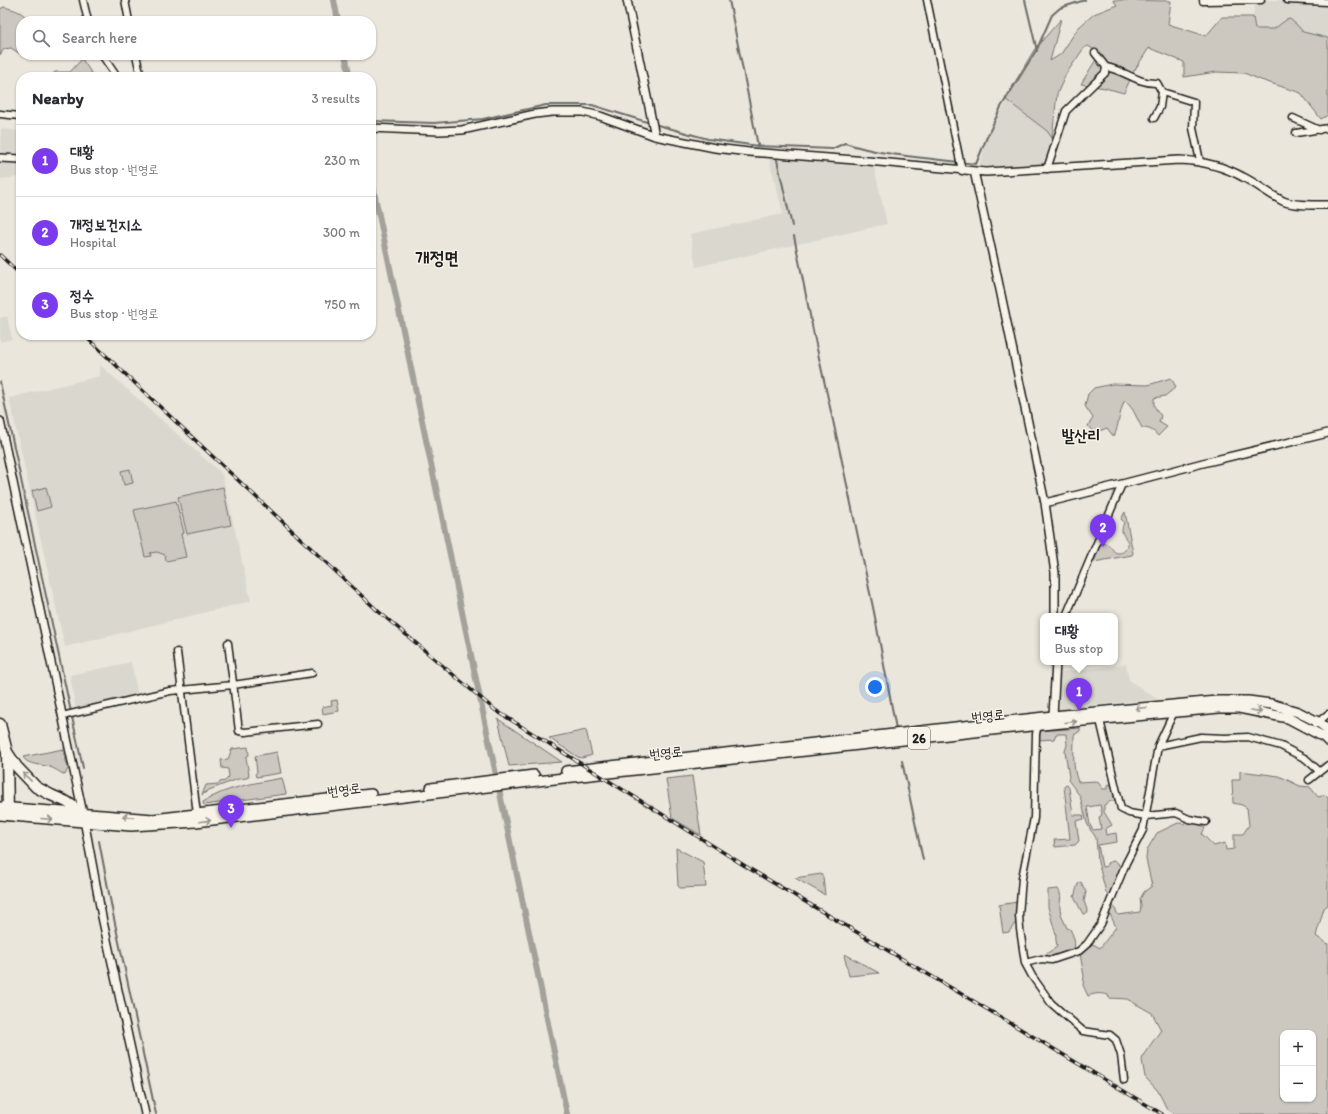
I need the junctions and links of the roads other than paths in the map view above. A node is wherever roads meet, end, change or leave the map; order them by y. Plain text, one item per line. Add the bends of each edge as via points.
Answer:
1 (83, 0) edge
2 (125, 0) edge
3 (627, 0) edge
4 (927, 0) edge
5 (1261, 0) edge
6 (1287, 0) edge
7 (1203, 1) edge
8 (1328, 2) edge
9 (87, 16) edge
10 (128, 16) edge
11 (1095, 53) dead end
12 (105, 60) edge
13 (137, 60) edge
14 (1106, 67) junction
15 (114, 72) edge
16 (140, 72) edge
17 (1162, 92) junction
18 (0, 114) edge
19 (16, 116) edge
20 (1154, 118) dead end
21 (1293, 118) dead end
22 (376, 128) edge
23 (1328, 128) edge
24 (1319, 130) junction
25 (654, 133) junction
26 (1296, 134) dead end
27 (0, 158) edge
28 (16, 159) edge
29 (1200, 161) junction
30 (961, 165) junction
31 (1047, 169) junction
32 (974, 171) junction
33 (1328, 205) edge
34 (0, 421) edge
35 (1328, 433) edge
36 (1122, 484) junction
37 (1045, 503) junction
38 (1055, 613) edge
39 (1067, 613) edge
40 (228, 643) dead end
41 (177, 652) dead end
42 (1056, 665) edge
43 (312, 673) dead end
44 (233, 685) junction
45 (181, 691) junction
46 (1174, 712) junction
47 (1328, 714) edge
48 (64, 716) junction
49 (1053, 716) junction
50 (1100, 720) junction
51 (1318, 722) junction
52 (0, 724) edge
53 (318, 724) dead end
54 (1041, 725) junction
55 (1328, 728) edge
56 (1312, 730) junction
57 (1328, 741) edge
58 (1158, 746) junction
59 (3, 753) edge
60 (1328, 765) edge
61 (1319, 771) junction
62 (1309, 780) dead end
63 (503, 782) junction
64 (487, 784) junction
65 (4, 811) edge
66 (197, 814) junction
67 (1146, 816) junction
68 (84, 818) junction
69 (1206, 822) dead end
70 (1025, 963) junction
71 (1124, 1080) dead end
72 (145, 1114) edge

1 - 9 street
2 - 10 street
3 - 25 street
4 - 30 street
5 - 7 street
6 - 8 street
11 - 14 street
12 - 15 street
13 - 16 street
14 - 17 street via 1115,68 1148,84 1157,83
14 - 31 street via 1105,73 1066,111
17 - 20 street via 1160,107
17 - 29 street via 1194,102 1194,128
18 - 19 street
21 - 24 street
22 - 25 street via 462,130 535,114 583,112
23 - 24 street
24 - 26 street
25 - 30 street via 715,148 749,152
27 - 28 street
29 - 31 street via 1179,160
29 - 33 street via 1243,177 1284,201
30 - 32 street
31 - 32 street
32 - 37 street
34 - 48 street
35 - 36 street
36 - 37 street
36 - 39 street
37 - 38 street via 1055,573
40 - 44 street
41 - 45 street
42 - 49 street
43 - 44 street
44 - 45 street
44 - 53 street via 238,731
45 - 48 street via 170,691
45 - 66 street
46 - 50 main road, 번영로 / 26
46 -> 56 main road, 번영로 / 26 via 1239,708 1288,718
46 - 58 street
47 - 51 street
48 - 68 street
51 -> 49 main road, 번영로 / 26 via 1298,712 1271,704 1248,701 1217,701
49 - 54 street
49 - 63 main road, 번영로 / 26
54 -> 50 main road, 번영로 / 26
50 - 67 street via 1121,809
51 - 55 main road, 번영로 / 26
51 - 56 street
52 - 59 highway
54 - 63 main road, 번영로 / 26
54 - 70 street via 1036,734 1034,818 1022,878 1019,915
56 - 57 main road, 번영로 / 26
58 - 61 street via 1201,737 1248,737 1281,746 1306,759
58 - 67 street
59 - 65 highway via 7,777
68 -> 59 highway via 67,802 36,786
60 - 61 street
61 - 62 street
63 - 64 main road, 번영로 / 26
64 - 66 main road, 번영로 / 26 via 321,799
68 -> 64 main road, 번영로 / 26 via 131,826 196,822
65 - 68 main road, 번영로 / 26
66 -> 68 main road, 번영로 / 26 via 153,819
67 - 69 street via 1176,813 1189,819
67 - 70 street via 1143,830 1126,863 1101,924 1087,944 1078,951 1052,960 1041,959
68 - 72 street via 102,917
70 - 71 street via 1051,1003 1083,1031 1110,1035 1116,1040

